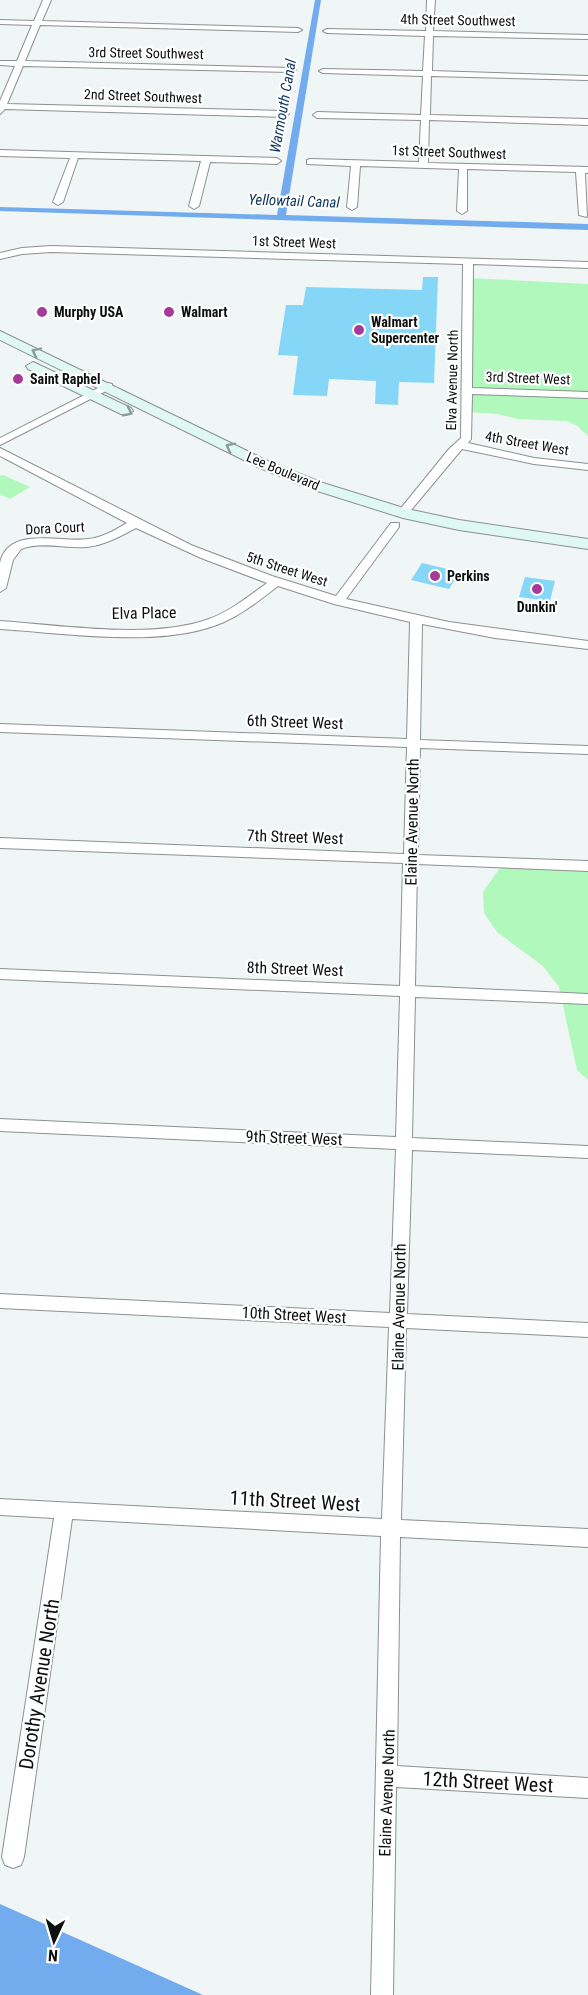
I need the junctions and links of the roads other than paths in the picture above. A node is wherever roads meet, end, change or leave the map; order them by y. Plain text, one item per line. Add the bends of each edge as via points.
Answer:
1 (47, 0) edge
2 (431, 0) edge
3 (0, 22) edge
4 (37, 23) junction
5 (298, 30) dead end
6 (327, 31) dead end
7 (429, 33) junction
8 (588, 37) edge
9 (0, 63) edge
10 (20, 63) junction
11 (292, 70) dead end
12 (323, 71) dead end
13 (427, 74) junction
14 (588, 78) edge
15 (1, 108) edge
16 (285, 114) dead end
17 (317, 115) dead end
18 (425, 118) junction
19 (588, 122) edge
20 (0, 153) edge
21 (75, 155) junction
22 (206, 159) junction
23 (277, 161) dead end
24 (310, 162) dead end
25 (356, 163) junction
26 (423, 165) junction
27 (463, 166) junction
28 (584, 170) edge
29 (58, 202) dead end
30 (194, 206) dead end
31 (352, 207) dead end
32 (462, 211) dead end
33 (584, 215) dead end
34 (0, 256) edge
35 (468, 261) junction
36 (588, 265) edge
37 (0, 334) edge
38 (0, 350) edge
39 (108, 386) junction
40 (467, 392) junction
41 (92, 394) junction
42 (588, 395) edge
43 (0, 442) edge
44 (461, 445) junction
45 (0, 451) edge
46 (588, 467) edge
47 (399, 519) junction
48 (136, 524) junction
49 (588, 544) edge
50 (588, 558) edge
51 (276, 582) junction
52 (0, 588) edge
53 (338, 601) junction
54 (416, 620) junction
55 (0, 626) edge
56 (588, 645) edge
57 (0, 728) edge
58 (414, 744) junction
59 (588, 750) edge
60 (0, 843) edge
61 (411, 859) junction
62 (588, 866) edge
63 (0, 974) edge
64 (408, 992) junction
65 (588, 999) edge
66 (0, 1125) edge
67 (404, 1143) junction
68 (588, 1152) edge
69 (0, 1301) edge
70 (399, 1319) junction
71 (588, 1330) edge
72 (0, 1507) edge
73 (64, 1512) junction
74 (391, 1528) junction
75 (588, 1538) edge
76 (388, 1776) junction
77 (588, 1788) edge
78 (13, 1857) dead end
79 (382, 1995) edge

1 - 4 street
2 - 7 street
3 - 4 street
4 - 5 street
4 - 10 street
6 - 7 street, 4th Street Southwest
7 - 8 street, 4th Street Southwest
7 - 13 street
9 - 10 street, 3rd Street Southwest
10 - 11 street, 3rd Street Southwest
10 - 15 street
12 - 13 street
13 - 14 street
13 - 18 street
15 - 16 street, 2nd Street Southwest
17 - 18 street
18 - 19 street
18 - 26 street
20 - 21 street
21 - 22 street
21 - 29 street
22 - 23 street
22 - 30 street
24 - 25 street, 1st Street Southwest
25 - 26 street, 1st Street Southwest
25 - 31 street
26 - 27 street, 1st Street Southwest
27 - 28 street, 1st Street Southwest
27 - 32 street
28 - 33 street
34 - 35 street, 1st Street West via 44,249
35 - 36 street, 1st Street West
35 - 40 street, Elva Avenue North
39 -> 37 main road, Lee Boulevard
38 - 41 main road, Lee Boulevard
39 - 41 street
47 -> 39 main road, Lee Boulevard via 290,476
40 - 42 street, 3rd Street West
40 - 44 street, Elva Avenue North via 467,430
41 - 43 street
41 -> 47 main road, Lee Boulevard via 237,465
44 - 46 street, 4th Street West via 534,461
44 - 47 street, Elva Avenue North
45 - 48 street, 5th Street West
47 - 49 main road via 496,540 563,549
47 - 50 main road, Lee Boulevard via 489,545
47 - 53 street, Elva Avenue North
48 - 51 street, 5th Street West via 200,554
48 - 52 street, Dora Court via 102,540 19,545 10,552
51 - 53 street, 5th Street West
51 - 55 street, Elva Place via 233,612 186,628 136,631
53 - 54 street, 5th Street West
54 - 56 street, 5th Street West
54 - 58 street, Elaine Avenue North
57 - 58 street, 6th Street West
58 - 59 street, 6th Street West
58 - 61 street, Elaine Avenue North
60 - 61 street, 7th Street West
61 - 62 street, 7th Street West
61 - 64 street, Elaine Avenue North
63 - 64 street, 8th Street West
64 - 65 street, 8th Street West
64 - 67 street, Elaine Avenue North
66 - 67 street, 9th Street West
67 - 68 street, 9th Street West
67 - 70 street, Elaine Avenue North
69 - 70 street, 10th Street West
70 - 71 street, 10th Street West
70 - 74 street, Elaine Avenue North
72 - 73 street, 11th Street West
73 - 74 street, 11th Street West
73 - 78 street, Dorothy Avenue North
74 - 75 street, 11th Street West
74 - 76 street, Elaine Avenue North
76 - 77 street, 12th Street West
76 - 79 street, Elaine Avenue North

